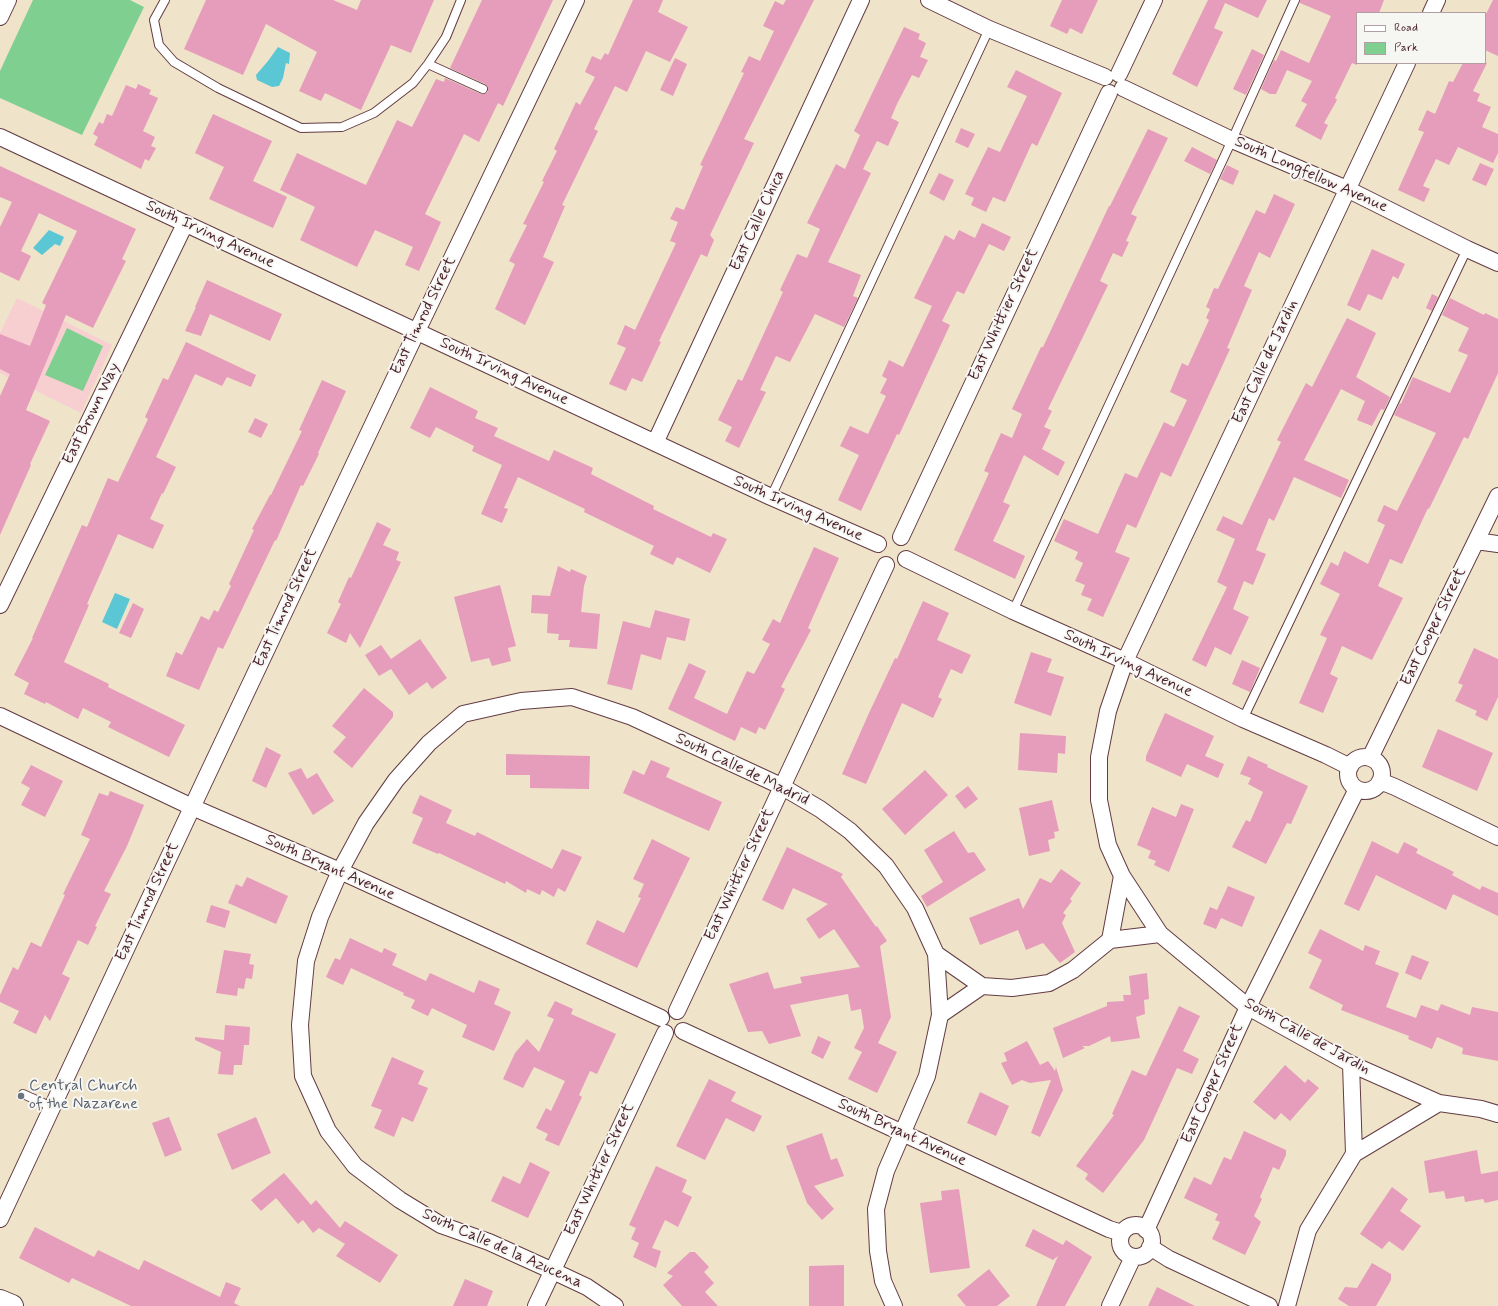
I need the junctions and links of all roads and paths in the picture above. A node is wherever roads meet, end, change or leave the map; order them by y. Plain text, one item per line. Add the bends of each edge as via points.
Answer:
1 (8, 0) edge
2 (165, 0) edge
3 (461, 0) edge
4 (576, 0) edge
5 (861, 0) edge
6 (929, 0) edge
7 (1154, 0) edge
8 (1294, 0) edge
9 (1437, 0) edge
10 (1431, 12) edge
11 (0, 17) edge
12 (989, 29) junction
13 (428, 64) junction
14 (1407, 64) edge
15 (1114, 83) junction
16 (483, 89) dead end
17 (0, 137) edge
18 (1232, 140) junction
19 (1347, 189) junction
20 (185, 224) junction
21 (1467, 249) junction
22 (1498, 263) edge
23 (417, 331) junction
24 (655, 443) junction
25 (1498, 496) edge
26 (771, 497) junction
27 (901, 537) junction
28 (1476, 541) junction
29 (878, 544) junction
30 (1498, 544) edge
31 (906, 559) junction
32 (886, 565) junction
33 (0, 605) edge
34 (1013, 610) junction
35 (1125, 661) junction
36 (0, 716) edge
37 (1243, 719) junction
38 (1370, 758) junction
39 (1350, 767) junction
40 (1380, 781) junction
41 (781, 786) junction
42 (1357, 789) junction
43 (192, 808) junction
44 (1498, 837) edge
45 (340, 871) junction
46 (1122, 876) junction
47 (1160, 934) junction
48 (1110, 940) junction
49 (936, 954) junction
50 (982, 986) junction
51 (1248, 1007) junction
52 (677, 1011) junction
53 (940, 1016) junction
54 (663, 1026) junction
55 (683, 1031) junction
56 (1351, 1064) junction
57 (23, 1094) dead end
58 (1440, 1103) junction
59 (52, 1107) junction
60 (1498, 1114) edge
61 (902, 1133) junction
62 (1354, 1154) junction
63 (0, 1219) edge
64 (1146, 1230) junction
65 (1122, 1233) junction
66 (1150, 1247) junction
67 (1133, 1257) junction
68 (553, 1271) junction
69 (0, 1300) edge
70 (12, 1306) edge
71 (536, 1306) edge
72 (615, 1306) edge
73 (894, 1306) edge
74 (1110, 1306) edge
75 (1270, 1306) edge
76 (1286, 1306) edge

1 - 11 street
2 - 13 lane via 154,20 159,45 174,62 218,88 302,128 342,127 374,113 413,83
3 - 13 lane via 446,37
4 - 23 street, East Timrod Street
5 - 24 street, East Calle Chica
6 - 12 street, South Longfellow Avenue
7 - 15 street, East Whittier Street
8 - 18 lane
9 - 10 street
12 - 15 street, South Longfellow Avenue
12 - 26 lane
13 - 16 lane
14 - 19 street, East Calle de Jardin
15 - 18 street, South Longfellow Avenue
15 - 27 street, East Whittier Street
17 - 20 street, South Irving Avenue
18 - 19 street, South Longfellow Avenue
18 - 34 lane
19 - 21 street, South Longfellow Avenue
19 - 35 street, East Calle de Jardin
20 - 23 street, South Irving Avenue
20 - 33 street, East Brown Way
21 - 22 street, South Longfellow Avenue
21 - 37 lane
23 - 24 street, South Irving Avenue
23 - 43 street, East Timrod Street
24 - 26 street, South Irving Avenue
25 - 28 street, East Cooper Street
26 - 29 street, South Irving Avenue
27 - 29 street via 885,536
27 - 31 street via 908,549
28 - 30 street
28 - 38 street, East Cooper Street
29 - 32 street via 877,555
31 - 32 street via 898,565
31 - 34 street, South Irving Avenue
32 - 41 street, East Whittier Street
34 - 35 street, South Irving Avenue
35 - 37 street, South Irving Avenue
35 - 46 street, South Calle de Jardin via 1108,711 1099,757 1099,800 1106,838
36 - 43 street, South Bryant Avenue
37 - 39 street, South Irving Avenue
38 - 39 street via 1359,758
38 - 40 street via 1379,765
39 - 42 street via 1350,781
40 - 42 street via 1368,791
40 - 44 street
41 - 45 street, South Calle de Madrid via 632,717 572,696 521,701 463,714 430,743 396,780 366,823
41 - 49 street, South Calle de Madrid via 820,809 850,832 886,866 915,908
41 - 52 street, East Whittier Street
42 - 51 street, East Cooper Street
43 - 45 street, South Bryant Avenue
43 - 59 street, East Timrod Street
45 - 54 street, South Bryant Avenue
45 - 68 street, South Calle de la Azucena via 320,917 306,960 300,1026 303,1076 328,1131 356,1166 400,1200 441,1225 489,1242
46 - 47 street, South Calle de Jardin
46 - 48 street
47 - 48 street
47 - 51 street, South Calle de Jardin
48 - 50 street via 1073,970 1050,983 1012,988
49 - 50 street
49 - 53 street, South Calle de Madrid
50 - 53 street
51 - 56 street, South Calle de Jardin
51 - 64 street, East Cooper Street
52 - 54 street via 668,1011
52 - 55 street via 685,1019
53 - 61 street, South Calle de Madrid via 927,1076
54 - 55 street via 671,1036
54 - 68 street, East Whittier Street
55 - 61 street, South Bryant Avenue
56 - 58 street, South Calle de Jardin
56 - 62 street
57 - 59 lane
58 - 60 street, South Calle de Jardin
58 - 62 street
59 - 63 street, East Timrod Street
61 - 65 street, South Bryant Avenue
61 - 73 street, South Calle de Madrid via 886,1171 876,1209 878,1251 883,1281
62 - 76 street via 1308,1230
64 - 65 street via 1140,1226 1130,1226
64 - 66 street via 1151,1237
65 - 67 street via 1121,1248
66 - 67 street via 1143,1255
66 - 75 street via 1169,1259
67 - 74 street
68 - 71 street, East Whittier Street
68 - 72 street, South Calle de la Azucena via 587,1287
69 - 70 street

